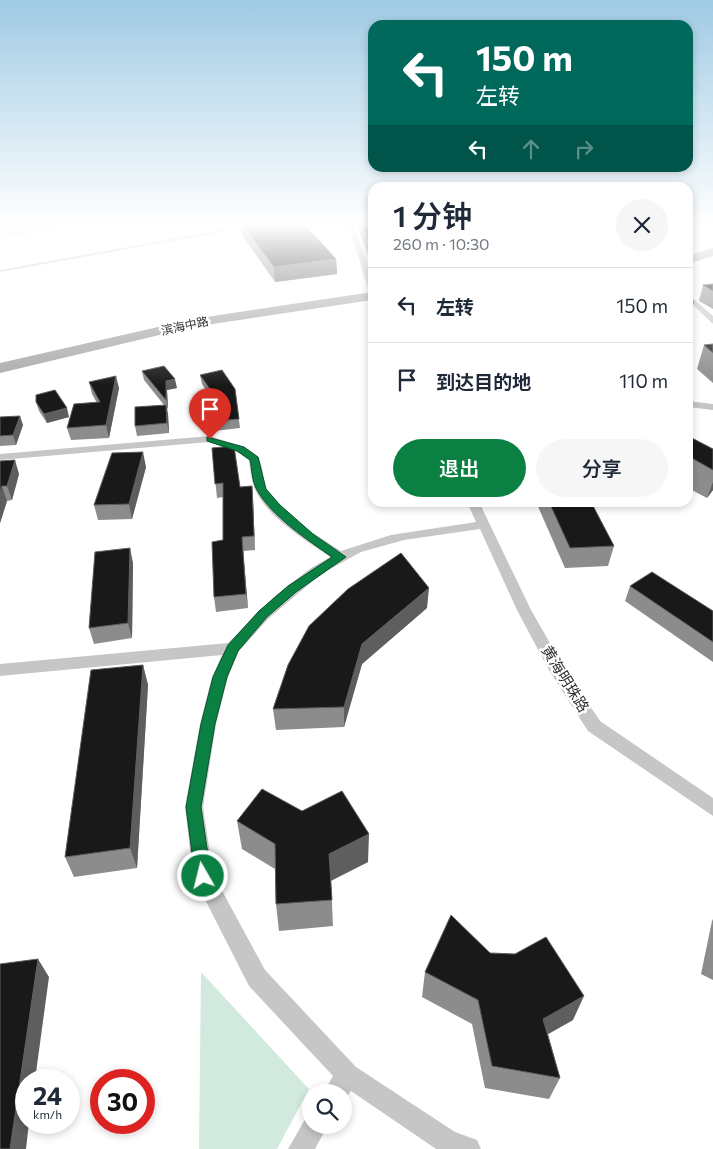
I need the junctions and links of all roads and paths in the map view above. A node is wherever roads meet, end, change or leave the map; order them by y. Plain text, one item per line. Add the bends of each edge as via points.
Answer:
1 (368, 288) edge
2 (368, 297) edge
3 (693, 301) edge
4 (713, 321) edge
5 (0, 357) edge
6 (0, 368) edge
7 (693, 405) edge
8 (713, 407) edge
9 (0, 457) edge
10 (475, 507) edge
11 (483, 525) junction
12 (340, 557) junction
13 (232, 648) junction
14 (0, 670) edge
15 (713, 808) edge
16 (342, 1084) edge
17 (352, 1089) edge
18 (310, 1134) edge
19 (301, 1149) edge
20 (468, 1149) edge

1 - 5 main road, 滨海中路 via 184,315
2 - 6 main road, 滨海中路 via 193,324
3 - 4 street
7 - 8 street
9 - 12 street via 210,439 240,449 254,459 261,489 271,501 309,536
10 - 11 street, 黄海明珠路
11 - 12 street via 378,542
11 - 15 street, 黄海明珠路 via 556,668 594,726
12 - 13 street via 270,607
13 - 14 street
13 - 16 street via 220,677 208,724 194,807 203,876 257,978
17 - 20 street via 448,1142
18 - 19 street

